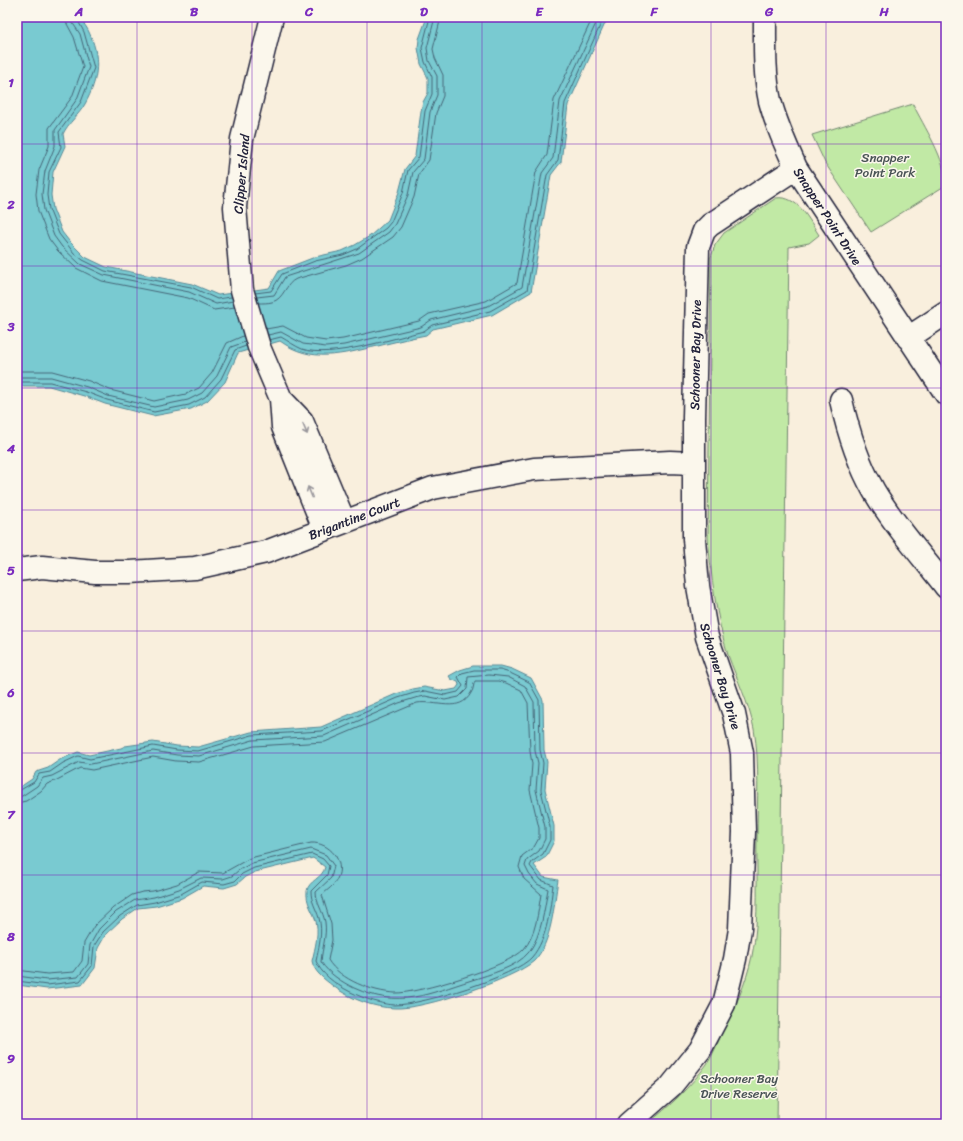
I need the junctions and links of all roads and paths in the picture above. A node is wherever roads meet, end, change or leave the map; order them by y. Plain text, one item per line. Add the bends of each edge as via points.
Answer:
1 (272, 17) edge
2 (765, 17) edge
3 (796, 168) junction
4 (946, 313) edge
5 (908, 338) junction
6 (946, 394) edge
7 (841, 400) dead end
8 (693, 463) junction
9 (334, 525) junction
10 (17, 570) edge
11 (946, 586) edge
12 (628, 1124) edge

1 - 9 street, Clipper Island via 242,139 235,207 242,290 259,347 281,399 302,421
2 - 3 street, Snapper Point Drive via 770,100 781,135
3 - 5 street, Snapper Point Drive
3 - 8 street, Schooner Bay Drive via 710,225 704,231 698,247
4 - 5 street
5 - 6 street, Snapper Point Drive
7 - 11 street via 855,448 874,490
8 - 9 street, Brigantine Court via 534,469 433,488
8 - 12 street, Schooner Bay Drive via 694,539 701,606 710,648 738,727 742,753 744,832 740,929 724,1004 700,1050 671,1086
9 - 10 street, Brigantine Court via 266,552 195,568 130,572 42,567

